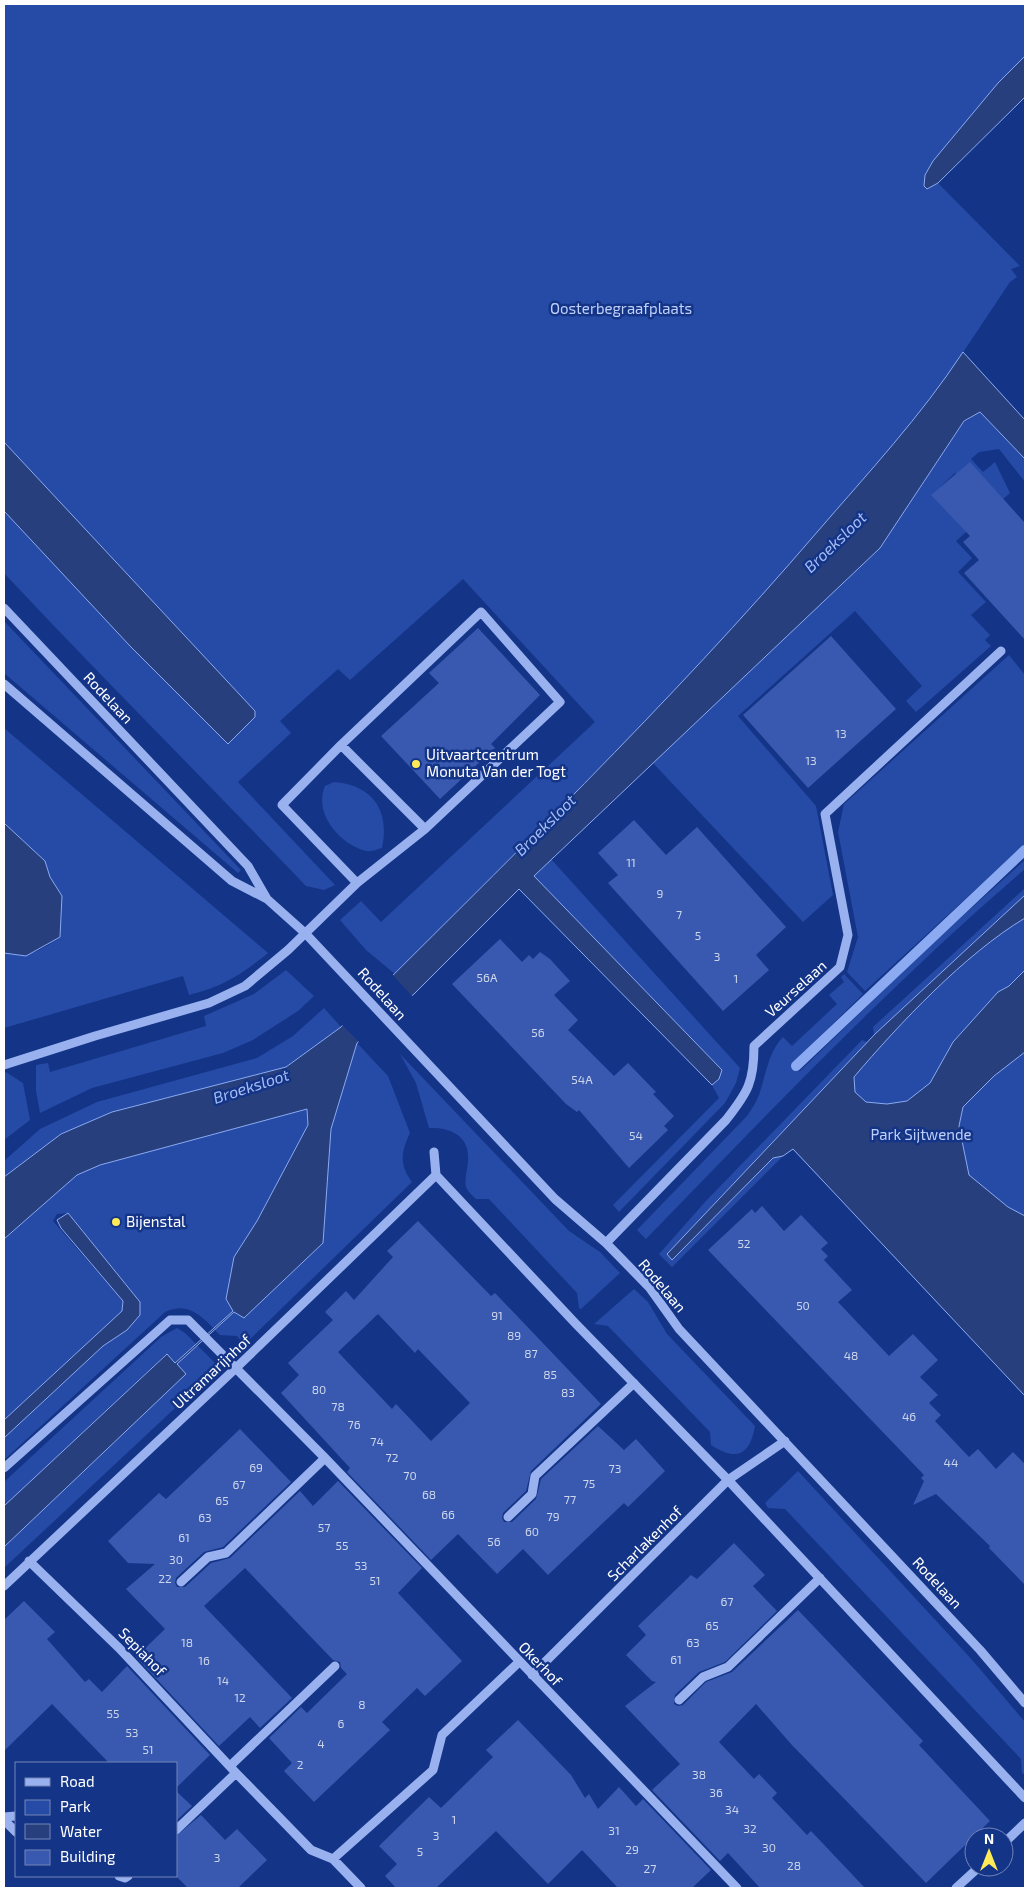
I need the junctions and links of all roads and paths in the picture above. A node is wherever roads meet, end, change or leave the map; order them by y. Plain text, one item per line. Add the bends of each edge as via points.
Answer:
1 (4, 608) edge
2 (1001, 650) dead end
3 (4, 684) edge
4 (341, 745) junction
5 (425, 830) junction
6 (357, 883) junction
7 (267, 899) junction
8 (305, 933) junction
9 (4, 1065) edge
10 (434, 1152) dead end
11 (436, 1175) junction
12 (606, 1243) junction
13 (237, 1368) junction
14 (634, 1383) junction
15 (785, 1441) junction
16 (325, 1458) junction
17 (4, 1468) edge
18 (728, 1480) junction
19 (508, 1517) dead end
20 (29, 1561) junction
21 (820, 1578) junction
22 (181, 1582) dead end
23 (4, 1586) edge
24 (520, 1662) junction
25 (335, 1666) dead end
26 (532, 1675) junction
27 (679, 1700) dead end
28 (1025, 1703) edge
29 (233, 1769) junction
30 (1025, 1798) edge
31 (4, 1819) edge
32 (1025, 1823) edge
33 (178, 1828) edge
34 (15, 1831) edge
35 (1014, 1833) edge
36 (333, 1859) junction
37 (968, 1877) edge
38 (362, 1888) edge
39 (737, 1888) edge
40 (956, 1888) edge

1 - 7 street, Rodelaan via 248,866
2 - 12 street, Veurselaan via 825,814 848,935 840,967 754,1046 754,1072 744,1098
3 - 7 street, Rodelaan via 232,880
4 - 5 street
4 - 5 street via 480,612 560,702
4 - 6 street via 282,805
5 - 6 street
6 - 8 street
7 - 8 street, Rodelaan
8 - 9 street via 245,986 209,1003
8 - 12 street, Rodelaan via 555,1198
10 - 11 street
11 - 13 street, Ultramarijnhof
11 - 14 street
12 - 15 street, Rodelaan via 648,1288 679,1329
13 - 16 street, Okerhof
13 - 17 street, Okerhof via 188,1320 170,1320
13 - 20 street, Ultramarijnhof
14 - 18 street
14 - 19 street via 535,1476 532,1494
15 - 18 street, Scharlakenhof
15 - 28 street, Rodelaan via 980,1650
16 - 22 street via 226,1553 208,1557
16 - 24 street, Okerhof
18 - 21 street
18 - 26 street, Scharlakenhof
20 - 23 street, Ultramarijnhof
20 - 29 street, Sepiahof via 119,1648
21 - 27 street via 728,1667 703,1677
21 - 30 street
24 - 26 street, Okerhof
24 - 36 street via 442,1736 432,1770
25 - 29 street
26 - 39 street, Okerhof
29 - 33 street
29 - 36 street, Sepiahof via 311,1850
31 - 34 street
32 - 35 street
36 - 38 street, Sepiahof
37 - 40 street

